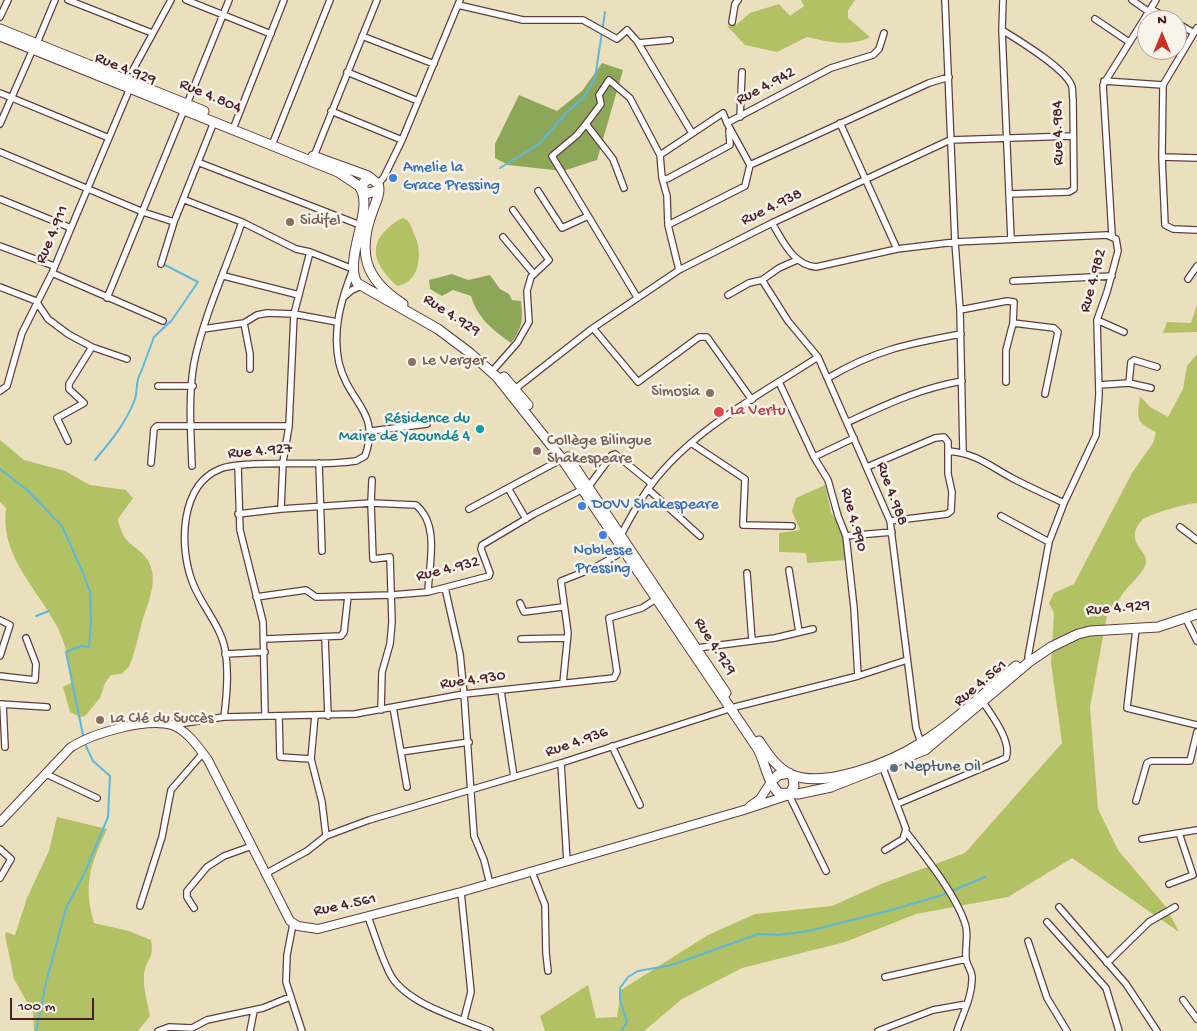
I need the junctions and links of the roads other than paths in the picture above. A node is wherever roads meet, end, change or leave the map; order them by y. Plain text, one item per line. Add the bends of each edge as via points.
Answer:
1 (8, 0) edge
2 (55, 0) edge
3 (68, 0) edge
4 (171, 0) edge
5 (186, 0) edge
6 (229, 0) edge
7 (284, 0) edge
8 (330, 0) edge
9 (377, 0) edge
10 (738, 0) edge
11 (945, 0) edge
12 (1132, 0) edge
13 (1156, 0) edge
14 (1005, 1) edge
15 (459, 3) edge
16 (1150, 10) joint
17 (222, 16) junction
18 (0, 17) edge
19 (1095, 19) dead end
20 (732, 22) dead end
21 (0, 29) edge
22 (1002, 30) junction
23 (1137, 30) edge
24 (152, 33) junction
25 (884, 33) dead end
26 (1195, 33) edge
27 (271, 34) junction
28 (0, 36) edge
29 (362, 36) junction
30 (670, 40) dead end
31 (1129, 42) junction
32 (638, 43) junction
33 (35, 46) junction
34 (434, 64) junction
35 (347, 72) junction
36 (742, 72) dead end
37 (949, 76) junction
38 (1104, 81) junction
39 (129, 84) junction
40 (1163, 86) junction
41 (0, 94) edge
42 (12, 98) junction
43 (418, 101) junction
44 (185, 107) junction
45 (331, 111) junction
46 (740, 117) junction
47 (214, 122) junction
48 (727, 123) junction
49 (840, 123) junction
50 (0, 124) edge
51 (235, 124) junction
52 (586, 124) junction
53 (692, 133) junction
54 (1073, 136) junction
55 (1007, 137) junction
56 (109, 138) junction
57 (274, 140) junction
58 (402, 140) junction
59 (950, 140) junction
60 (0, 152) edge
61 (660, 155) junction
62 (314, 156) junction
63 (1162, 157) junction
64 (1197, 158) edge
65 (200, 163) junction
66 (750, 165) junction
67 (370, 178) junction
68 (662, 178) junction
69 (866, 178) junction
70 (379, 187) junction
71 (624, 188) dead end
72 (87, 189) junction
73 (362, 190) junction
74 (538, 191) dead end
75 (1009, 194) junction
76 (0, 199) edge
77 (185, 200) junction
78 (513, 210) dead end
79 (143, 212) junction
80 (588, 216) junction
81 (174, 222) junction
82 (242, 222) junction
83 (772, 223) junction
84 (668, 225) junction
85 (360, 226) junction
86 (71, 228) junction
87 (1197, 230) edge
88 (1112, 235) junction
89 (503, 237) dead end
90 (1010, 240) junction
91 (954, 242) junction
92 (0, 246) edge
93 (897, 249) junction
94 (310, 252) junction
95 (797, 260) junction
96 (161, 264) dead end
97 (54, 266) junction
98 (1197, 266) edge
99 (353, 269) junction
100 (679, 270) junction
101 (371, 272) junction
102 (52, 274) junction
103 (534, 274) junction
104 (224, 276) junction
105 (1112, 276) junction
106 (1188, 279) dead end
107 (762, 280) junction
108 (1013, 281) dead end
109 (362, 286) junction
110 (0, 287) edge
111 (299, 295) junction
112 (728, 295) dead end
113 (637, 297) junction
114 (107, 298) junction
115 (342, 298) junction
116 (36, 301) junction
117 (960, 310) junction
118 (294, 314) junction
119 (1097, 320) junction
120 (163, 321) dead end
121 (337, 322) junction
122 (244, 323) junction
123 (1013, 323) junction
124 (592, 328) junction
125 (204, 329) junction
126 (1124, 332) dead end
127 (961, 334) junction
128 (92, 347) junction
129 (818, 357) junction
130 (127, 359) dead end
131 (1157, 367) dead end
132 (495, 368) junction
133 (250, 369) dead end
134 (828, 378) junction
135 (962, 381) junction
136 (778, 382) junction
137 (1006, 382) dead end
138 (1128, 383) junction
139 (1099, 385) junction
140 (158, 386) dead end
141 (193, 386) junction
142 (1151, 388) dead end
143 (515, 389) junction
144 (0, 391) edge
145 (1045, 394) dead end
146 (752, 400) junction
147 (848, 422) junction
148 (427, 424) dead end
149 (190, 425) junction
150 (290, 426) junction
151 (371, 431) junction
152 (854, 438) junction
153 (68, 441) dead end
154 (691, 443) junction
155 (949, 451) junction
156 (963, 452) junction
157 (814, 458) junction
158 (562, 459) junction
159 (283, 462) junction
160 (151, 463) dead end
161 (319, 463) junction
162 (192, 466) dead end
163 (238, 466) junction
164 (867, 467) junction
165 (372, 480) dead end
166 (652, 484) junction
167 (585, 487) junction
168 (508, 488) junction
169 (648, 489) junction
170 (371, 503) junction
171 (1064, 503) junction
172 (321, 506) junction
173 (281, 509) junction
174 (469, 509) dead end
175 (238, 514) junction
176 (1001, 516) dead end
177 (526, 519) junction
178 (890, 521) junction
179 (792, 526) dead end
180 (1180, 527) dead end
181 (892, 532) junction
182 (621, 535) junction
183 (700, 536) dead end
184 (846, 536) junction
185 (1197, 540) edge
186 (1049, 542) junction
187 (322, 551) dead end
188 (624, 551) junction
189 (789, 570) dead end
190 (746, 573) dead end
191 (445, 588) junction
192 (428, 592) junction
193 (392, 595) junction
194 (348, 596) junction
195 (256, 597) junction
196 (656, 598) junction
197 (520, 603) dead end
198 (563, 607) junction
199 (1197, 607) edge
200 (1197, 614) edge
201 (1186, 619) junction
202 (0, 620) edge
203 (813, 629) dead end
204 (1136, 629) junction
205 (799, 632) junction
206 (26, 638) dead end
207 (325, 638) junction
208 (566, 638) junction
209 (265, 639) junction
210 (521, 639) dead end
211 (752, 641) junction
212 (1197, 641) edge
213 (2, 645) edge
214 (697, 648) junction
215 (265, 652) junction
216 (225, 654) junction
217 (0, 656) edge
218 (1028, 656) junction
219 (907, 660) junction
220 (0, 676) edge
221 (858, 676) junction
222 (564, 683) junction
223 (501, 691) junction
224 (464, 694) junction
225 (983, 702) junction
226 (1, 704) edge
227 (47, 707) dead end
228 (393, 707) junction
229 (732, 707) junction
230 (381, 710) junction
231 (265, 714) junction
232 (315, 715) junction
233 (280, 716) junction
234 (328, 716) junction
235 (224, 717) junction
236 (172, 725) junction
237 (1197, 725) edge
238 (1197, 732) edge
239 (469, 742) junction
240 (922, 743) junction
241 (612, 746) junction
242 (5, 747) dead end
243 (401, 752) junction
244 (203, 753) junction
245 (311, 759) junction
246 (561, 763) junction
247 (883, 768) junction
248 (789, 773) junction
249 (46, 774) junction
250 (514, 778) junction
251 (773, 785) junction
252 (407, 787) dead end
253 (472, 790) junction
254 (789, 795) junction
255 (97, 798) dead end
256 (1136, 801) dead end
257 (897, 804) junction
258 (640, 805) dead end
259 (744, 810) junction
260 (0, 822) edge
261 (1197, 830) edge
262 (906, 832) junction
263 (1179, 833) junction
264 (326, 836) junction
265 (1142, 839) dead end
266 (252, 846) junction
267 (0, 849) edge
268 (885, 850) dead end
269 (567, 862) junction
270 (826, 871) dead end
271 (532, 872) junction
272 (265, 874) junction
273 (0, 878) edge
274 (490, 884) junction
275 (1169, 884) dead end
276 (461, 892) junction
277 (140, 906) dead end
278 (1059, 907) dead end
279 (1175, 907) dead end
280 (194, 908) dead end
281 (368, 917) junction
282 (1047, 922) dead end
283 (293, 924) junction
284 (1028, 941) dead end
285 (966, 959) junction
286 (1107, 963) junction
287 (548, 971) dead end
288 (885, 977) dead end
289 (290, 997) junction
290 (1183, 1000) dead end
291 (967, 1004) junction
292 (254, 1010) junction
293 (464, 1019) junction
294 (1197, 1019) edge
295 (158, 1031) edge
296 (250, 1031) edge
297 (301, 1031) edge
298 (490, 1031) edge
299 (878, 1031) edge
300 (957, 1031) edge
301 (1067, 1031) edge
302 (1119, 1031) edge
303 (1157, 1031) edge

1 - 18 street
2 - 33 street
3 - 24 street
4 - 24 street, Rue 4.911
5 - 17 street
6 - 17 street
7 - 27 street
8 - 57 street
9 - 29 street
10 - 20 street
11 - 37 street
12 - 16 street
13 - 16 street
14 - 22 street
15 - 32 street via 523,20 583,20 617,39 627,30
15 - 34 street
17 - 27 street
17 - 44 street
19 - 31 street
21 - 33 main road, Rue 4.804
22 - 54 street, Rue 4.984 via 1035,51 1069,82 1073,99
22 - 55 street
23 - 31 street
24 - 39 street, Rue 4.911
25 - 46 street, Rue 4.942 via 880,49 872,55 830,68
26 - 40 street
27 - 51 street
28 - 33 main road
29 - 34 street
29 - 35 street
30 - 32 street
31 - 38 street
32 - 53 street
33 - 39 main road, Rue 4.804
33 - 42 street
34 - 43 street
35 - 43 street
35 - 45 street
36 - 46 street
37 - 49 street
37 - 59 street
38 - 40 street
38 - 88 street
39 - 44 main road, Rue 4.804
39 - 56 street, Rue 4.911
40 - 63 street
41 - 42 street
42 - 50 street
42 - 56 street
43 - 58 street
44 - 47 main road
44 - 51 main road, Rue 4.804
44 - 79 street
45 - 58 street
45 - 62 street
46 - 48 street, Rue 4.942
47 - 65 street
47 - 73 main road via 338,172
48 - 53 street, Rue 4.942 via 723,113
48 - 66 street
48 - 68 street via 730,145 667,179
49 - 66 street
49 - 69 street
51 - 57 main road, Rue 4.804
52 - 61 street via 600,104 599,95 609,80 630,98
52 - 71 street via 613,159
52 - 80 street via 552,156
53 - 61 street, Rue 4.942
54 - 55 street, Rue 4.938
54 - 75 street, Rue 4.984 via 1072,191
55 - 59 street, Rue 4.938
55 - 75 street
56 - 72 street, Rue 4.911
57 - 62 main road, Rue 4.804
58 - 70 street
59 - 69 street, Rue 4.938
59 - 91 street
60 - 72 street
61 - 68 street
62 - 67 main road, Rue 4.804
63 - 64 street
63 - 87 street via 1165,225 1173,229
65 - 77 street
65 - 85 street
66 - 84 street via 745,186
67 - 70 main road, Rue 4.804
67 - 73 main road via 364,182
68 - 84 street via 667,196
69 - 83 street, Rue 4.938
69 - 93 street
70 - 73 main road via 369,193
70 - 101 main road, Rue 4.929 via 364,246
72 - 79 street
72 - 86 street, Rue 4.911
73 - 85 main road via 364,202
74 - 80 street via 562,228
75 - 90 street
76 - 86 street
77 - 81 street
77 - 82 street
78 - 103 street via 549,260
79 - 81 street
79 - 114 street
80 - 113 street
81 - 96 street
82 - 94 street via 296,249
82 - 104 street
83 - 95 street
83 - 100 street, Rue 4.938
84 - 100 street
85 - 99 main road
86 - 97 street, Rue 4.911
88 - 90 street, Rue 4.982
88 - 105 street, Rue 4.982 via 1118,243
89 - 103 street
90 - 91 street, Rue 4.982
91 - 93 street, Rue 4.982
91 - 117 street
92 - 97 street
93 - 95 street, Rue 4.982 via 816,267
94 - 99 street
94 - 111 street
95 - 107 street
97 - 102 street, Rue 4.911
98 - 106 street
99 - 101 main road via 363,264
99 - 109 main road via 355,280
99 - 115 street
100 - 113 street, Rue 4.938
101 - 109 main road via 370,282
101 - 132 main road, Rue 4.929 via 388,294 463,340
102 - 114 street
102 - 116 street, Rue 4.911
103 - 132 street via 526,291 529,322 517,343
104 - 111 street
104 - 125 street via 208,311
105 - 108 street
105 - 119 street, Rue 4.982
107 - 112 street via 749,283
107 - 129 street, Rue 4.988 via 788,321
109 - 115 street
109 - 158 main road, Rue 4.929 via 438,329 484,364
110 - 116 street
111 - 118 street
113 - 124 street, Rue 4.938
114 - 120 street
115 - 121 street
116 - 128 street via 48,320
116 - 144 street, Rue 4.911 via 22,333 7,386
117 - 123 street via 1012,300 1015,306
117 - 127 street
118 - 121 street
118 - 122 street via 262,313
118 - 150 street
119 - 126 street
119 - 139 street, Rue 4.982
121 - 151 street via 341,369
122 - 125 street
122 - 133 street
123 - 137 street via 1007,344
123 - 145 street via 1054,328 1058,332
124 - 143 street, Rue 4.938
124 - 146 street via 638,382 699,337 708,337
125 - 141 street via 194,364
127 - 134 street via 894,347 865,357
127 - 135 street
128 - 130 street
128 - 153 street via 68,386 84,403 57,418
129 - 134 street, Rue 4.988
129 - 136 street
131 - 138 street via 1134,360
132 - 143 main road, Rue 4.929
134 - 147 street, Rue 4.988
135 - 147 street via 912,393
135 - 156 street
136 - 146 street
136 - 157 street, Rue 4.990
138 - 139 street
138 - 142 street
139 - 171 street, Rue 4.982 via 1096,435
140 - 141 street
141 - 149 street
143 - 167 main road, Rue 4.929
146 - 154 street via 716,422
147 - 152 street, Rue 4.988
148 - 151 street
149 - 150 street
149 - 160 street via 157,426
149 - 162 street
150 - 159 street
151 - 161 street, Rue 4.927 via 361,460
152 - 157 street
152 - 164 street, Rue 4.988
154 - 166 street
154 - 179 street via 745,479 743,525
155 - 156 street
155 - 164 street via 946,439 938,437
155 - 178 street via 951,511
156 - 171 street
157 - 184 street, Rue 4.990 via 828,480
158 - 167 main road, Rue 4.929
158 - 168 street
159 - 161 street, Rue 4.927
159 - 163 street, Rue 4.927
159 - 173 street
161 - 172 street
163 - 175 street
163 - 216 street, Rue 4.927 via 220,469 197,488 191,498 186,526 191,579 222,639
164 - 178 street, Rue 4.988
165 - 170 street
166 - 167 street, Rue 4.932 via 616,454
166 - 169 street
167 - 177 street, Rue 4.932
167 - 182 main road, Rue 4.929
167 - 188 main road, Rue 4.929
168 - 174 street
168 - 177 street
169 - 182 street
169 - 183 street
170 - 172 street
170 - 192 street via 412,503 425,515 431,533
170 - 193 street via 373,560 390,558
171 - 186 street, Rue 4.982
172 - 173 street
172 - 187 street
173 - 175 street
175 - 195 street
176 - 186 street
177 - 191 street, Rue 4.932 via 482,545 489,576
178 - 181 street, Rue 4.988
180 - 185 street
181 - 184 street
181 - 219 street, Rue 4.988
182 - 214 main road, Rue 4.929
184 - 221 street, Rue 4.990
186 - 218 street, Rue 4.982
188 - 196 main road, Rue 4.929
188 - 198 street via 561,581
189 - 205 street
190 - 211 street
191 - 192 street, Rue 4.932
191 - 224 street via 460,654
192 - 193 street, Rue 4.932
193 - 194 street, Rue 4.932
193 - 230 street via 390,644 382,672
194 - 195 street, Rue 4.932 via 316,597 306,590
194 - 207 street via 343,635
195 - 209 street
196 - 222 street, Rue 4.930 via 642,608 609,618 617,672 614,678
196 - 229 main road, Rue 4.929
197 - 198 street via 524,612
198 - 208 street
199 - 218 main road, Rue 4.929 via 1180,615 1148,622 1077,628
200 - 201 main road, Rue 4.561
201 - 204 main road, Rue 4.561
201 - 212 street
202 - 213 street via 10,625
203 - 205 street
204 - 225 main road, Rue 4.561 via 1090,631 1065,640 1029,662
204 - 237 street via 1127,708
205 - 211 street
206 - 220 street via 36,664 35,679
207 - 209 street
207 - 234 street
208 - 210 street
208 - 222 street
209 - 215 street
211 - 214 street
213 - 217 street
214 - 229 main road, Rue 4.929
215 - 216 street
215 - 231 street
216 - 235 street, Rue 4.927 via 228,684
218 - 240 main road, Rue 4.929
219 - 221 street, Rue 4.936
219 - 240 street, Rue 4.988 via 916,728
221 - 229 street, Rue 4.936
222 - 223 street, Rue 4.930
223 - 224 street, Rue 4.930
223 - 250 street
224 - 228 street, Rue 4.930
224 - 239 street
225 - 247 main road, Rue 4.561 via 925,750
225 - 257 street via 1005,742 1006,758
226 - 227 street
226 - 242 street
228 - 230 street, Rue 4.930
228 - 243 street
229 - 241 street, Rue 4.936
229 - 248 main road, Rue 4.929 via 768,754
229 - 251 main road, Rue 4.929 via 765,763
230 - 234 street, Rue 4.930
231 - 233 street, Rue 4.930
231 - 235 street, Rue 4.930
232 - 233 street, Rue 4.930
232 - 234 street, Rue 4.930
232 - 245 street
233 - 245 street via 280,757
235 - 236 street
236 - 244 main road, Rue 4.561
236 - 249 main road via 137,726 94,736 70,748
238 - 256 street via 1190,761 1147,763
239 - 243 street
239 - 253 street
240 - 248 main road, Rue 4.929 via 840,777 815,779
241 - 246 street, Rue 4.936
241 - 258 street
243 - 252 street
244 - 266 main road, Rue 4.561 via 231,800
244 - 277 street via 171,790 162,837
245 - 264 street via 322,802
246 - 250 street, Rue 4.936
246 - 269 street
247 - 254 main road, Rue 4.561 via 831,787
247 - 257 street
248 - 251 main road via 778,775
248 - 254 main road via 794,786
249 - 255 street
249 - 260 main road
250 - 253 street, Rue 4.936
251 - 254 main road via 782,794
251 - 259 main road, Rue 4.561
253 - 264 street, Rue 4.936
253 - 274 street via 474,836
254 - 259 main road, Rue 4.561
254 - 270 street
257 - 262 street
259 - 269 main road, Rue 4.561
261 - 263 street
262 - 268 street via 903,838
262 - 285 street via 926,857 966,926
263 - 265 street
263 - 275 street via 1192,876
264 - 272 street, Rue 4.936 via 307,851
266 - 272 main road, Rue 4.561
266 - 280 street via 207,866 187,891
267 - 273 street via 11,859
269 - 271 main road, Rue 4.561
271 - 274 main road, Rue 4.561
271 - 287 street via 544,905
272 - 283 main road, Rue 4.561
274 - 276 main road, Rue 4.561
276 - 281 main road, Rue 4.561
276 - 293 street via 471,992
278 - 286 street
279 - 286 street via 1149,922
281 - 283 main road, Rue 4.561 via 323,929
281 - 293 street via 389,973 401,986 431,1007
282 - 302 street via 1106,988
283 - 289 street via 286,971
284 - 301 street via 1047,998
285 - 288 street
285 - 291 street via 972,978
286 - 303 street via 1126,984
289 - 292 street
289 - 297 street
290 - 294 street
291 - 299 street via 932,1010
291 - 300 street
292 - 295 street via 218,1017 192,1028 169,1027
292 - 296 street
293 - 298 street

